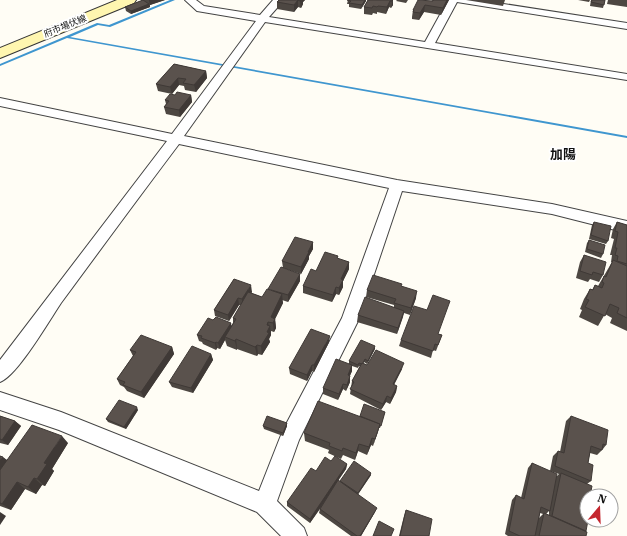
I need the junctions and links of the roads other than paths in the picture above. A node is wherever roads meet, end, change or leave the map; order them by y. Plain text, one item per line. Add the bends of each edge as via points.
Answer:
1 (130, 0) edge
2 (190, 0) edge
3 (279, 0) edge
4 (454, 0) edge
5 (459, 0) edge
6 (263, 19) junction
7 (627, 26) edge
8 (430, 45) junction
9 (0, 53) edge
10 (627, 77) edge
11 (0, 102) edge
12 (176, 138) junction
13 (397, 185) junction
14 (627, 227) edge
15 (0, 374) edge
16 (0, 401) edge
17 (265, 504) junction
18 (296, 536) edge

1 - 9 main road, 府市場伏線
2 - 6 street via 201,9
3 - 6 street
4 - 8 street
5 - 7 street
6 - 8 street
6 - 12 street
8 - 10 street
11 - 12 street
12 - 13 street
12 - 15 street
13 - 14 street via 552,209
13 - 17 street via 350,319 290,437
16 - 17 street via 61,421
17 - 18 street

